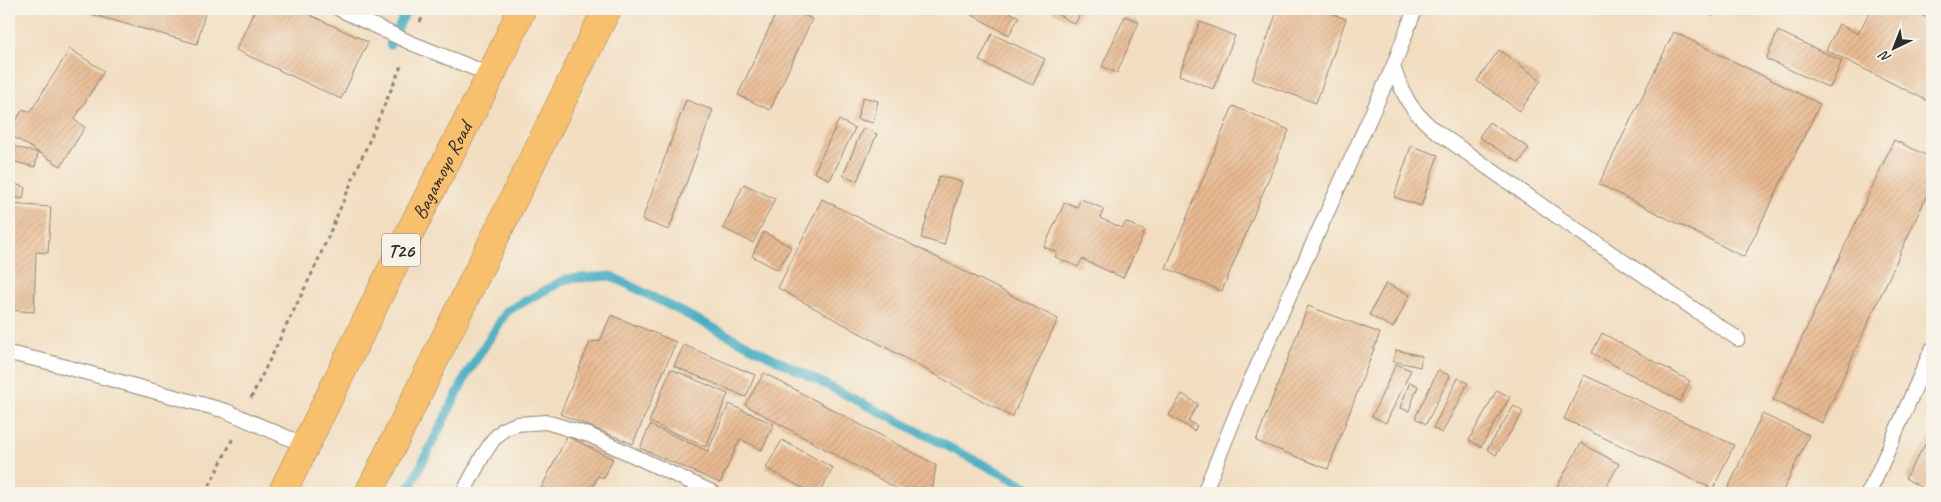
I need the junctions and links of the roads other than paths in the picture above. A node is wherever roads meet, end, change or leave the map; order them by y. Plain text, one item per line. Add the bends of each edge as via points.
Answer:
1 (339, 9) edge
2 (522, 9) edge
3 (607, 9) edge
4 (1415, 9) edge
5 (1393, 67) junction
6 (491, 75) junction
7 (1738, 339) dead end
8 (1932, 349) edge
9 (9, 353) edge
10 (307, 446) junction
11 (282, 493) edge
12 (369, 493) edge
13 (463, 493) edge
14 (714, 493) edge
15 (1207, 493) edge
16 (1868, 493) edge

1 - 6 lane via 411,43
2 - 6 highway, Bagamoyo Road / T26
3 - 12 highway
4 - 5 lane
5 - 7 lane via 1405,99 1433,129
5 - 15 lane via 1241,402 1206,488
6 - 10 highway, Bagamoyo Road / T26 via 413,226
8 - 16 lane
9 - 10 lane via 186,399
10 - 11 highway, Bagamoyo Road / T26
13 - 14 lane via 482,457 504,429 517,424 546,422 589,436

